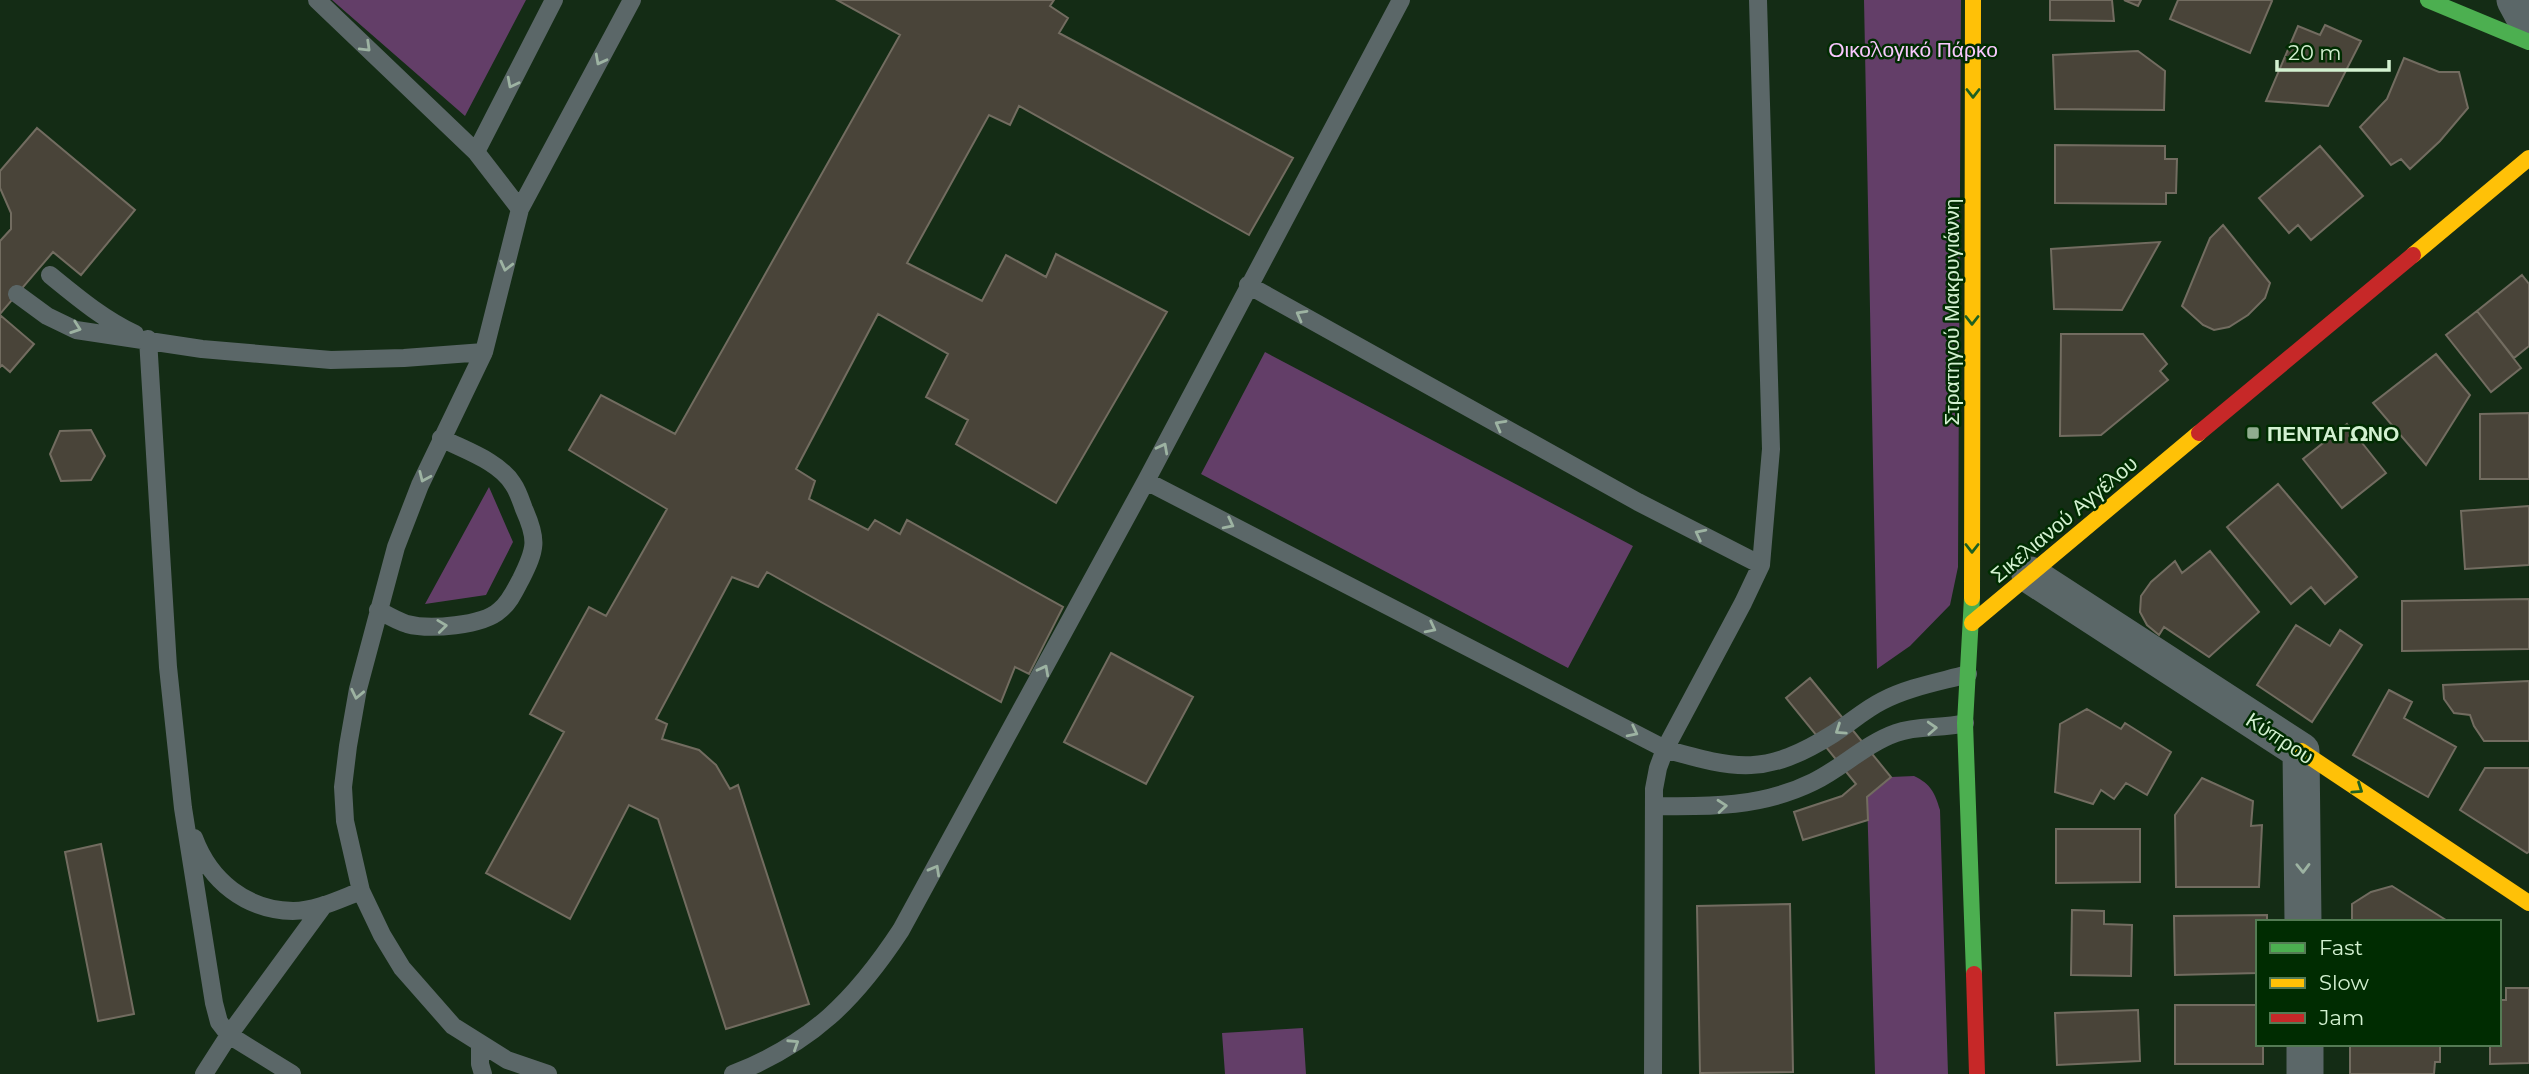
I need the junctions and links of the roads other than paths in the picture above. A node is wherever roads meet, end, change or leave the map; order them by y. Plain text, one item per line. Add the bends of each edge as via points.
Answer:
1 (317, 0) edge
2 (554, 0) edge
3 (632, 0) edge
4 (1401, 0) edge
5 (1758, 0) edge
6 (1973, 0) edge
7 (2428, 0) edge
8 (2515, 0) edge
9 (2529, 26) edge
10 (2529, 42) edge
11 (476, 152) junction
12 (2529, 158) edge
13 (520, 209) junction
14 (50, 275) dead end
15 (1248, 285) junction
16 (18, 294) dead end
17 (148, 339) junction
18 (484, 352) junction
19 (441, 438) junction
20 (1146, 481) junction
21 (1761, 565) junction
22 (2030, 575) junction
23 (378, 610) junction
24 (1972, 623) junction
25 (1968, 674) junction
26 (1965, 723) junction
27 (1665, 748) junction
28 (2301, 751) junction
29 (1654, 806) junction
30 (183, 808) junction
31 (361, 891) junction
32 (2529, 903) edge
33 (324, 905) junction
34 (2303, 920) edge
35 (229, 1035) junction
36 (480, 1044) junction
37 (2305, 1046) edge
38 (204, 1074) edge
39 (292, 1074) edge
40 (482, 1074) edge
41 (548, 1074) edge
42 (733, 1074) edge
43 (1653, 1074) edge
44 (1977, 1074) edge
45 (2305, 1074) edge

1 -> 11 lane
2 -> 11 lane
3 -> 13 lane
4 - 15 lane
5 - 21 lane via 1771,449
6 -> 24 street, Στρατηγού Μακρυγιάννη
7 - 10 street
8 - 9 street
11 - 13 lane
12 - 22 street, Σικελιανού Αγγέλου
13 -> 18 lane
14 - 17 lane via 85,305
20 -> 15 lane
21 -> 15 lane via 1638,502
16 -> 17 lane via 76,330
17 - 18 lane via 202,349 331,360
17 - 30 lane via 168,667
18 - 19 lane
19 -> 23 lane via 396,547
23 -> 19 lane via 420,627 488,618 509,601 532,557 533,528 513,483 492,465
20 -> 27 lane
42 -> 20 lane via 801,1040 847,1002 875,970
21 - 27 lane
22 - 24 street, Σικελιανού Αγγέλου
22 - 28 street, Κύπρου
23 -> 31 lane via 358,689 343,787 345,821
24 - 25 street
25 - 26 street
25 -> 27 lane via 1880,702 1805,751 1778,762 1716,764
29 -> 26 lane via 1717,807 1784,795 1887,736
26 - 44 street
27 - 29 lane
28 -> 32 street, Κύπρου
28 -> 34 street
29 - 43 lane
30 - 33 lane via 200,854 240,898 295,911
30 - 35 lane via 214,1003 219,1022
31 - 33 lane
31 - 36 lane via 402,968 453,1026
33 - 35 lane
35 - 38 lane
35 - 39 lane
36 - 40 lane
36 - 41 lane via 507,1060
37 - 45 street

